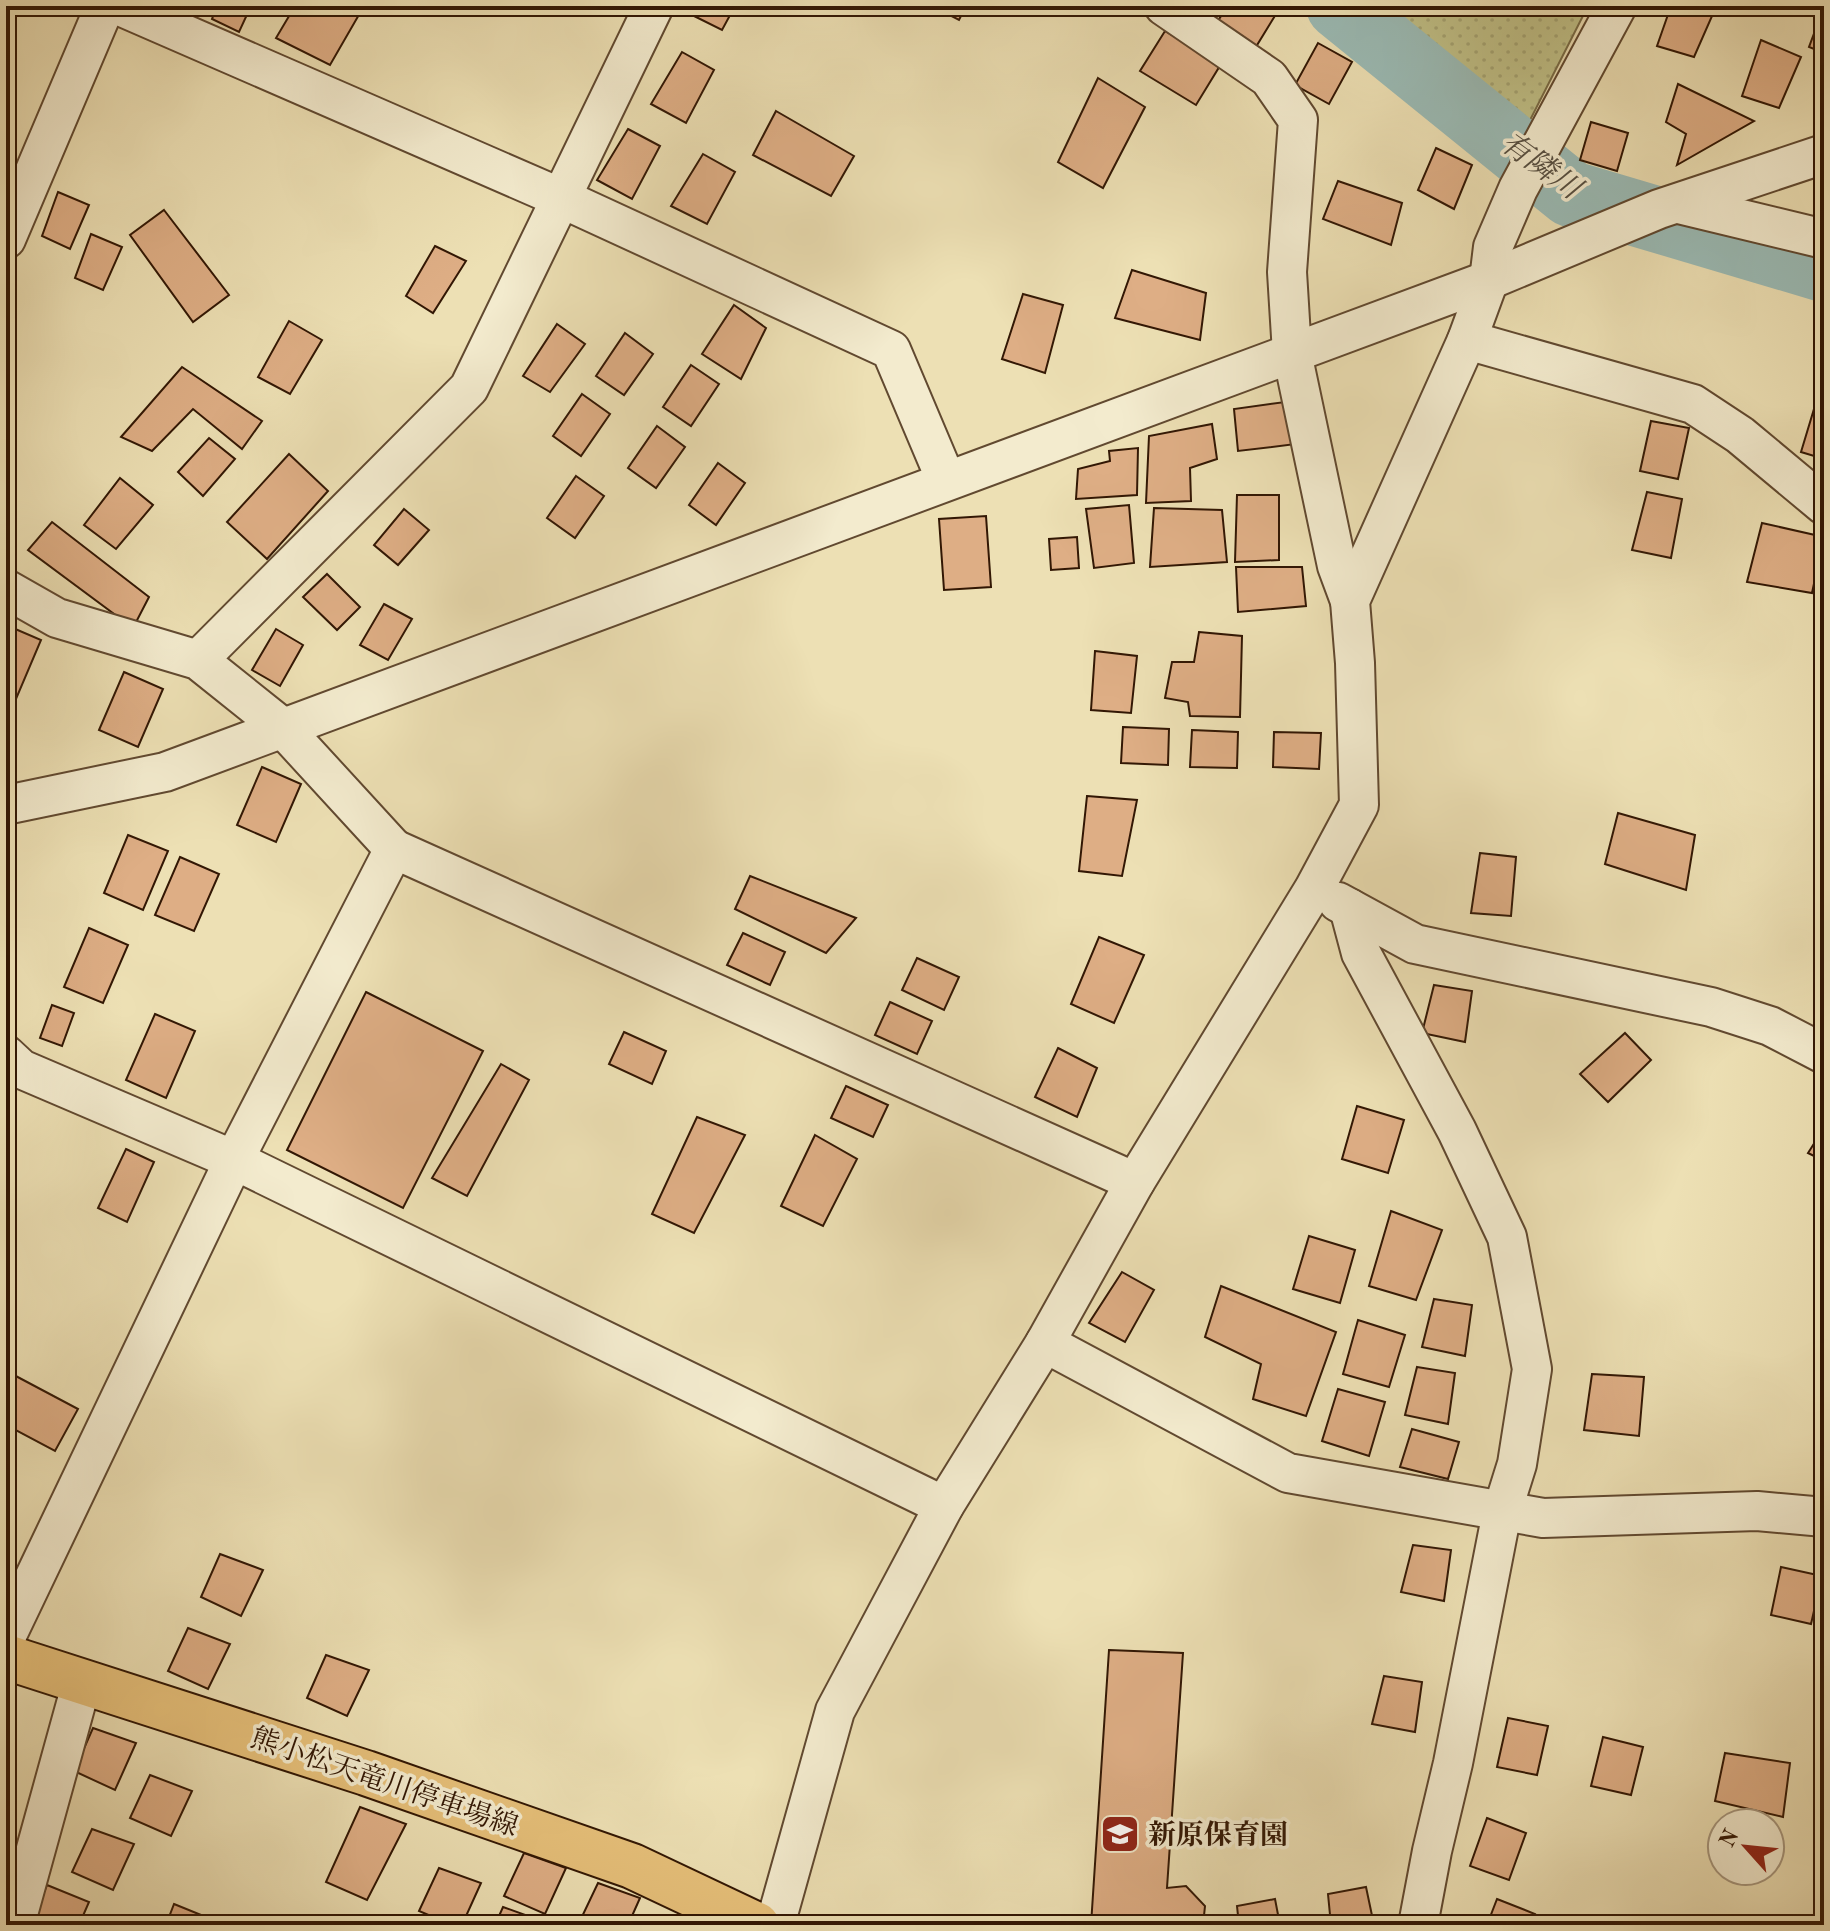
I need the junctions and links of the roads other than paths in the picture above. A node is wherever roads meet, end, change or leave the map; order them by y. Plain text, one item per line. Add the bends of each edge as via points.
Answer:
1 (105, 6) edge
2 (120, 6) edge
3 (654, 6) edge
4 (1164, 6) edge
5 (1617, 6) edge
6 (1824, 154) edge
7 (561, 198) junction
8 (1669, 206) junction
9 (6, 239) edge
10 (1824, 239) edge
11 (1489, 280) junction
12 (1467, 340) junction
13 (1292, 353) junction
14 (946, 480) junction
15 (1824, 505) edge
16 (6, 589) edge
17 (1350, 601) junction
18 (198, 660) junction
19 (283, 728) junction
20 (6, 805) edge
21 (394, 849) junction
22 (1314, 889) junction
23 (1349, 908) junction
24 (1824, 1054) edge
25 (6, 1055) edge
26 (234, 1160) junction
27 (1135, 1182) junction
28 (1045, 1343) junction
29 (944, 1506) junction
30 (1502, 1512) junction
31 (1824, 1517) edge
32 (6, 1637) edge
33 (6, 1657) edge
34 (82, 1682) junction
35 (15, 1925) edge
36 (757, 1925) edge
37 (775, 1925) edge
38 (1418, 1925) edge

1 - 9 street
2 - 7 street
3 - 7 street
4 - 13 street via 1269,78 1298,120 1287,272
5 - 11 street via 1518,189 1493,247
6 - 8 street
7 - 14 street via 891,350
7 - 18 street via 469,388
8 - 10 street
8 - 11 street
11 - 12 street
11 - 13 street
12 - 15 street via 1693,404 1740,435
12 - 17 street
13 - 14 street
13 - 17 street via 1337,566
14 - 19 street
16 - 18 street via 57,618
17 - 22 street via 1359,805
18 - 19 street
19 - 20 street via 165,772
19 - 21 street
21 - 26 street
21 - 27 street
22 - 23 street
22 - 27 street
23 - 24 street via 1415,944 1711,1007 1770,1026
23 - 30 street via 1361,953 1507,1237 1532,1369 1517,1464
25 - 26 street via 21,1069
26 - 29 street
26 - 32 street
27 - 28 street
28 - 29 street
28 - 30 street via 1288,1473
29 - 37 street via 835,1711
30 - 31 street via 1543,1518 1757,1511
30 - 38 street
33 - 34 main road, 熊小松天竜川停車場線
34 - 35 street
34 - 36 main road, 熊小松天竜川停車場線 via 632,1866

